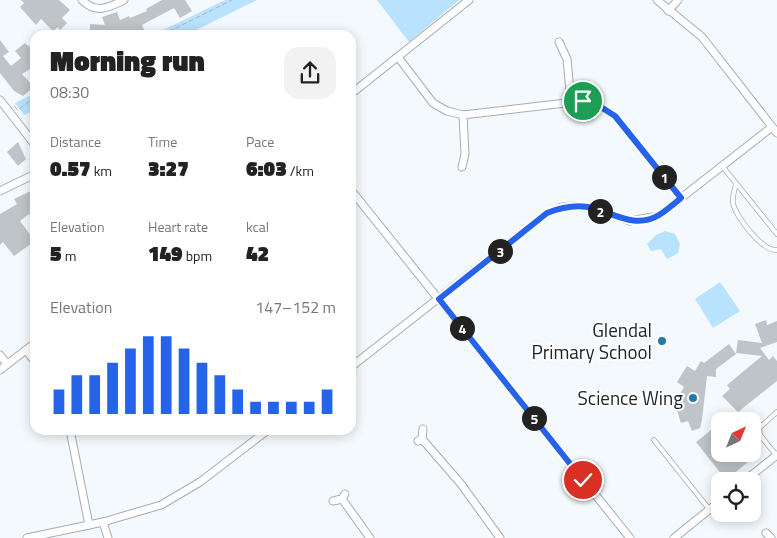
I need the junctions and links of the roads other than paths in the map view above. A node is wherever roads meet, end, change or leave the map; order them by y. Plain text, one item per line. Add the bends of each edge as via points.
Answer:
1 (82, 0) edge
2 (124, 0) edge
3 (469, 0) edge
4 (657, 0) edge
5 (678, 0) edge
6 (668, 11) junction
7 (559, 42) dead end
8 (398, 57) junction
9 (356, 90) edge
10 (0, 100) edge
11 (571, 102) junction
12 (463, 115) junction
13 (775, 130) edge
14 (30, 139) edge
15 (722, 166) junction
16 (462, 167) dead end
17 (30, 176) edge
18 (736, 183) junction
19 (0, 191) edge
20 (356, 196) edge
21 (681, 198) junction
22 (777, 234) edge
23 (777, 250) edge
24 (439, 299) junction
25 (30, 347) edge
26 (26, 350) junction
27 (0, 355) edge
28 (30, 355) edge
29 (356, 363) edge
30 (7, 364) junction
31 (0, 370) edge
32 (777, 412) edge
33 (423, 429) dead end
34 (71, 435) edge
35 (261, 435) edge
36 (654, 440) dead end
37 (777, 455) edge
38 (755, 472) edge
39 (332, 501) dead end
40 (709, 509) joint
41 (103, 522) junction
42 (88, 524) junction
43 (27, 538) edge
44 (108, 538) edge
45 (370, 538) edge
46 (500, 538) edge
47 (630, 538) edge
48 (674, 538) edge

1 - 2 street via 101,10
3 - 8 street
4 - 6 street
5 - 6 street
6 - 13 street via 702,37
7 - 11 street via 567,59
8 - 9 street
8 - 12 street via 433,103 446,111
10 - 14 street
11 - 12 street
11 - 21 street via 593,102 615,116
12 - 16 street via 465,154
13 - 15 street
15 - 18 lane
15 - 21 street
17 - 19 street
18 - 22 lane
18 - 23 lane via 733,202 736,213 762,245
20 - 24 street
21 - 24 street via 658,216 639,221 575,206 547,213
24 - 29 street
24 - 47 street
25 - 26 street
26 - 28 street
26 - 30 street
27 - 30 street
30 - 31 street
32 - 37 lane via 759,428 760,435
33 - 46 street via 420,440 461,484
34 - 42 street
35 - 41 street via 200,482 161,505
36 - 40 lane
37 - 38 street
39 - 45 street via 343,496
40 - 48 street
41 - 42 street
41 - 44 street
42 - 43 street

